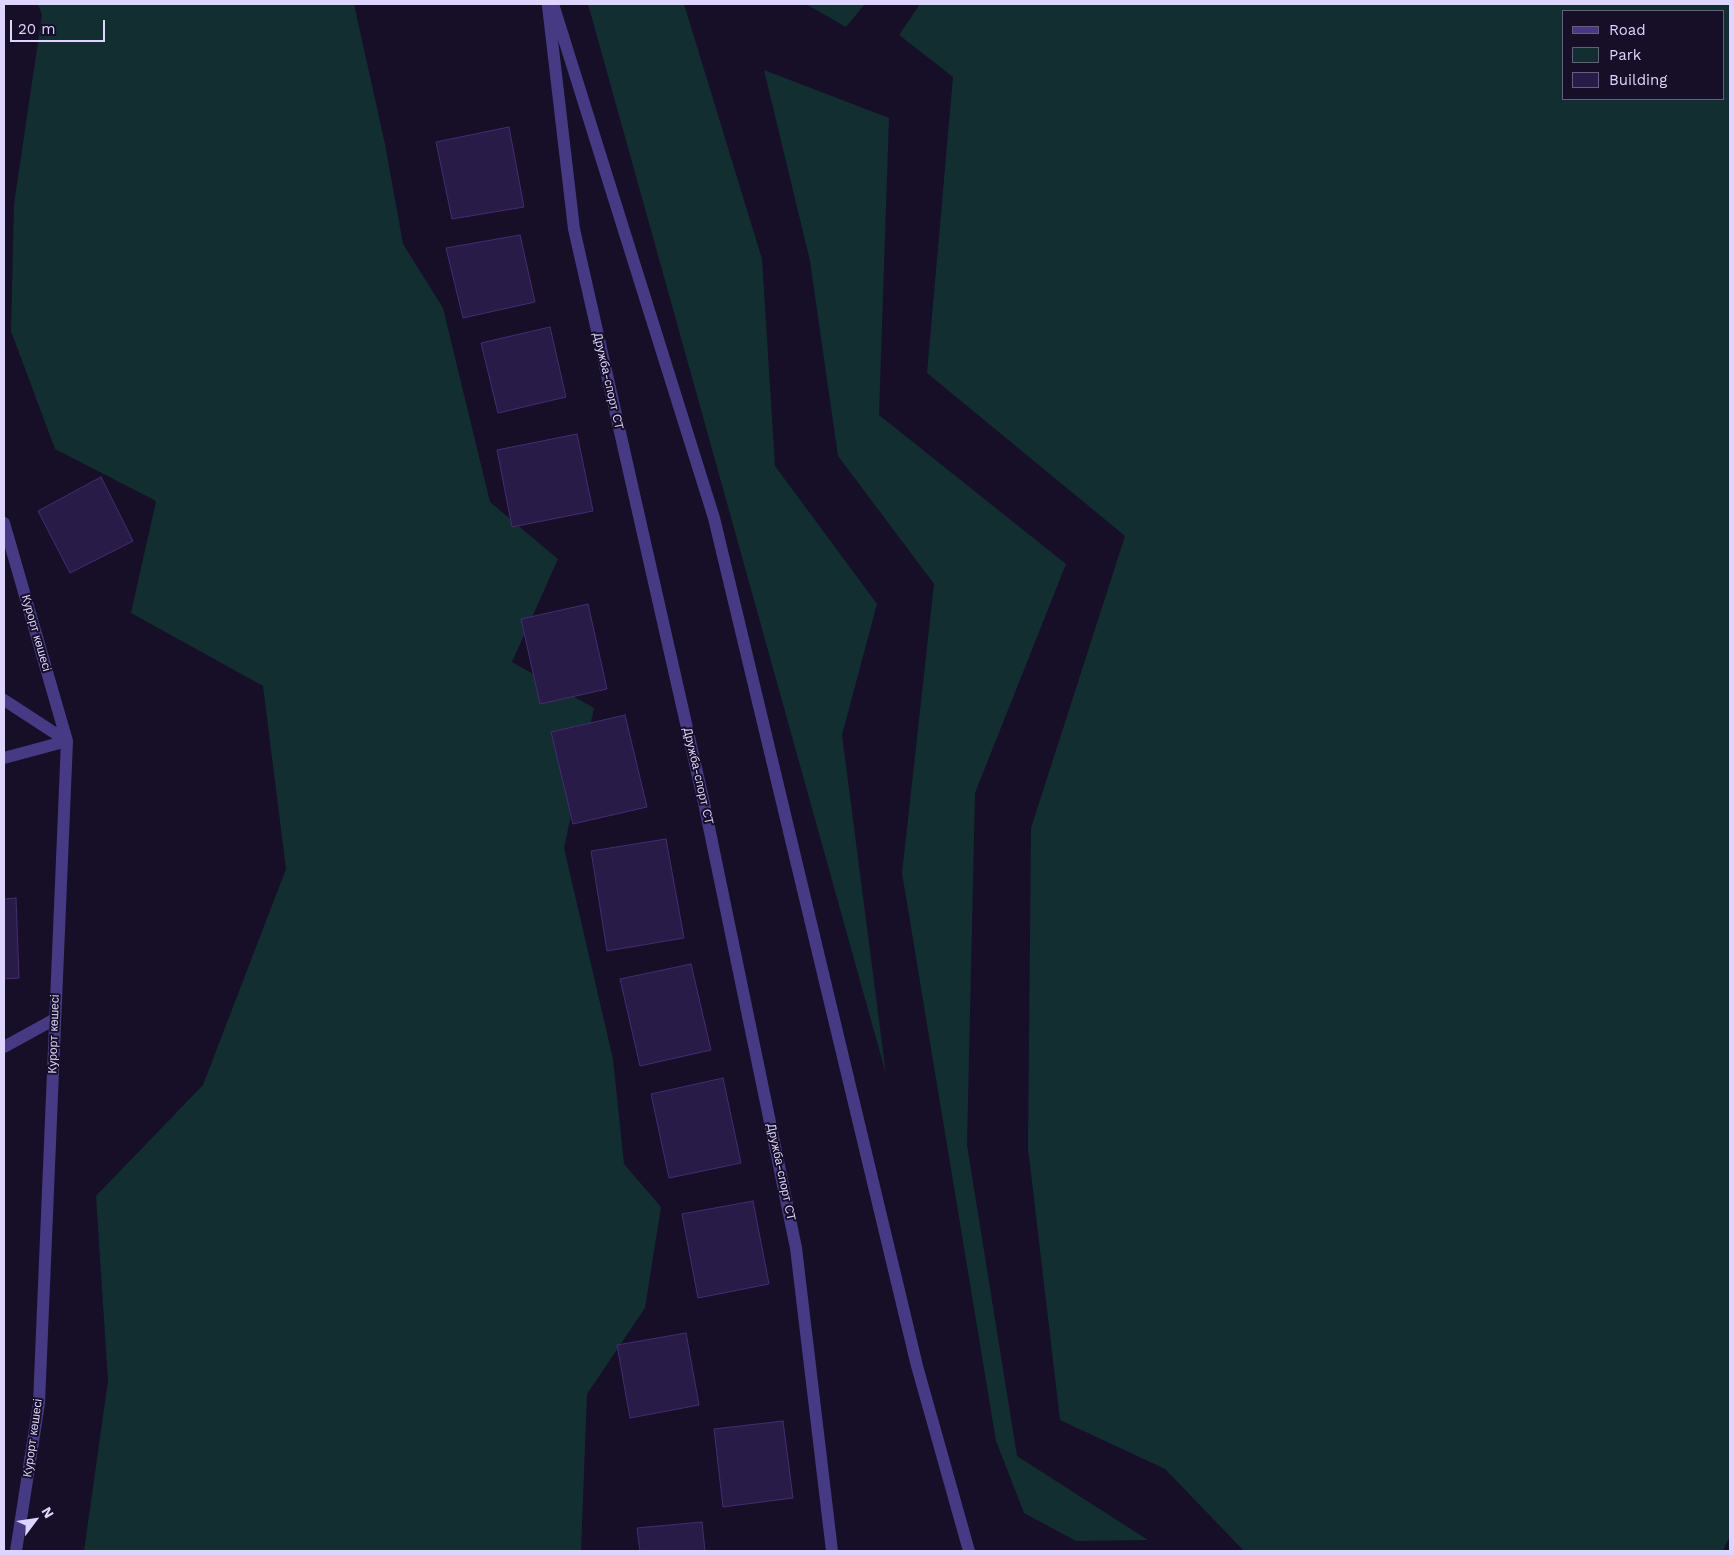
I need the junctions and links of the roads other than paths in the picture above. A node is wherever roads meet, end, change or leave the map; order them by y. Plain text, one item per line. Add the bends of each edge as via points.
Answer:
1 (548, 4) edge
2 (553, 4) edge
3 (4, 523) edge
4 (4, 700) edge
5 (67, 741) junction
6 (4, 758) edge
7 (55, 1019) junction
8 (4, 1048) edge
9 (16, 1551) edge
10 (832, 1551) edge
11 (970, 1551) edge

1 - 10 street, Дружба-спорт СТ via 574,229 706,812 796,1248
2 - 11 street via 714,518 917,1366
3 - 5 street, Курорт көшесі
4 - 5 street
5 - 6 street
5 - 7 street, Курорт көшесі
7 - 8 street
7 - 9 street, Курорт көшесі via 40,1403

